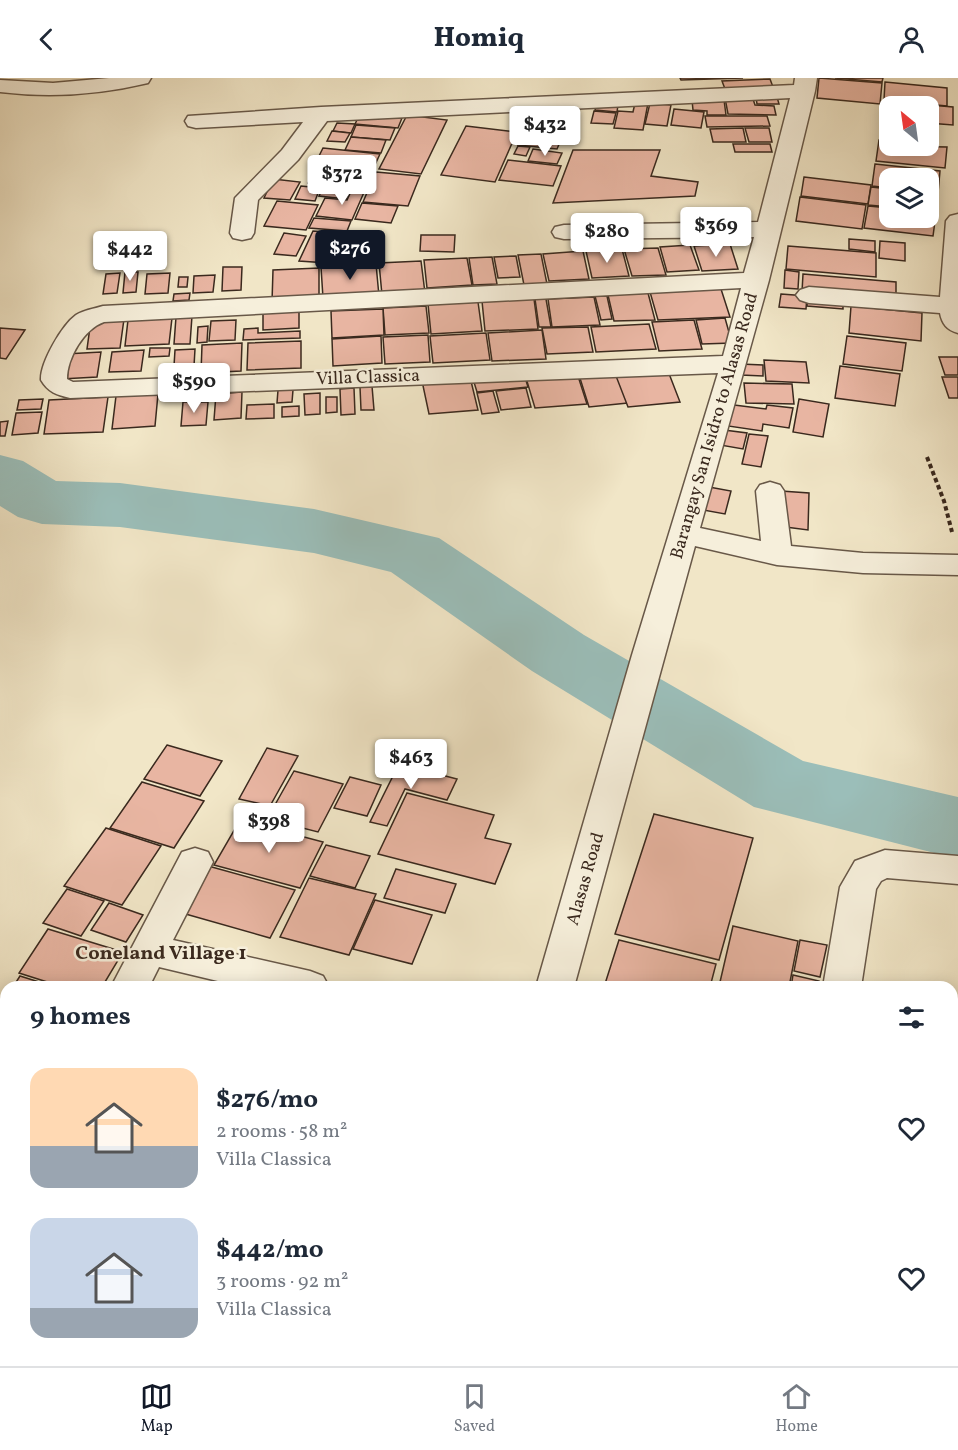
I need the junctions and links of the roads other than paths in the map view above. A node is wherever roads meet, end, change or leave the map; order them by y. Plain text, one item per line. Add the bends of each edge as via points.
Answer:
1 (140, 78) edge
2 (805, 84) edge
3 (0, 86) edge
4 (321, 114) junction
5 (196, 121) dead end
6 (958, 221) edge
7 (770, 228) junction
8 (564, 232) dead end
9 (242, 233) dead end
10 (757, 280) junction
11 (808, 295) dead end
12 (955, 316) edge
13 (734, 364) junction
14 (770, 491) dead end
15 (683, 534) junction
16 (956, 553) edge
17 (777, 555) junction
18 (616, 771) joint
19 (195, 862) dead end
20 (958, 870) edge
21 (151, 950) junction
22 (133, 981) edge
23 (284, 981) edge
24 (557, 981) edge
25 (843, 981) edge

1 - 3 street via 67,89
2 - 4 street
2 - 7 street, Barangay San Isidro to Alasas Road
4 - 5 street
4 - 9 street via 290,155 247,198
6 - 12 street
7 - 8 street
7 - 10 street, Barangay San Isidro to Alasas Road
10 - 13 street, Barangay San Isidro to Alasas Road
10 - 13 street, Villa Classica via 103,314 82,322 54,370 54,380 70,390
11 - 12 street
13 - 15 street, Barangay San Isidro to Alasas Road
14 - 17 street
15 - 17 street
15 - 18 street, Barangay San Isidro to Alasas Road
16 - 17 street via 863,563
18 - 24 street, Alasas Road
19 - 21 street
20 - 25 street via 885,864 868,871 858,887
21 - 22 street
21 - 23 street

